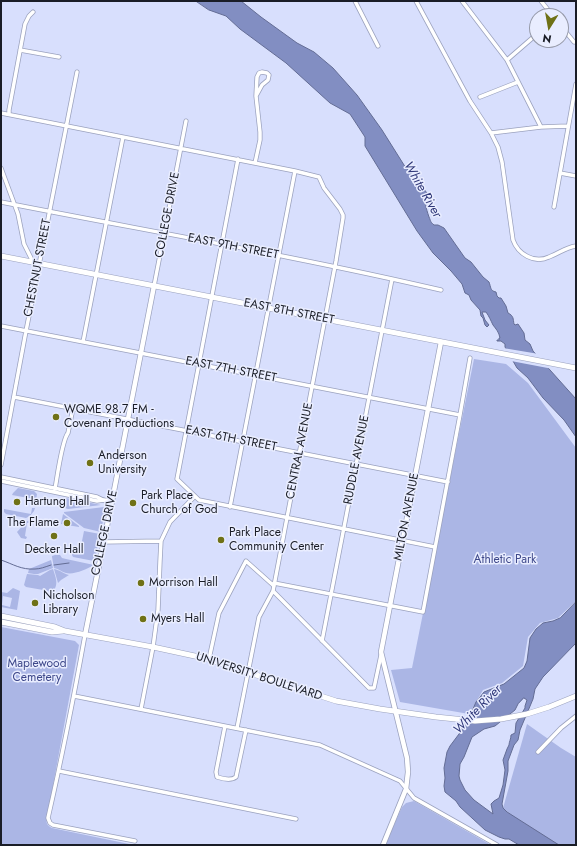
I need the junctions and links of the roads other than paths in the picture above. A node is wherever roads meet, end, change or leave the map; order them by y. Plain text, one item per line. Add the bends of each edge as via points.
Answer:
1 (355, 1) edge
2 (416, 1) edge
3 (462, 1) edge
4 (33, 12) dead end
5 (529, 41) edge
6 (378, 46) dead end
7 (20, 50) junction
8 (59, 57) dead end
9 (507, 60) junction
10 (77, 72) dead end
11 (518, 82) junction
12 (576, 84) edge
13 (256, 96) junction
14 (480, 97) dead end
15 (571, 109) junction
16 (576, 110) edge
17 (1, 112) edge
18 (9, 114) junction
19 (186, 121) dead end
20 (66, 126) junction
21 (568, 126) junction
22 (540, 128) junction
23 (491, 134) junction
24 (123, 137) junction
25 (181, 148) junction
26 (238, 159) junction
27 (254, 163) junction
28 (1, 168) edge
29 (295, 171) junction
30 (560, 173) junction
31 (576, 176) edge
32 (1, 202) edge
33 (15, 205) junction
34 (554, 207) dead end
35 (50, 212) junction
36 (106, 222) junction
37 (164, 234) junction
38 (222, 244) junction
39 (576, 246) edge
40 (1, 256) edge
41 (278, 256) junction
42 (34, 262) junction
43 (40, 263) junction
44 (335, 267) junction
45 (96, 274) junction
46 (392, 279) junction
47 (154, 286) junction
48 (441, 290) dead end
49 (212, 297) junction
50 (268, 308) junction
51 (325, 319) junction
52 (1, 326) edge
53 (26, 330) junction
54 (383, 330) junction
55 (83, 342) junction
56 (441, 342) junction
57 (141, 353) junction
58 (470, 358) dead end
59 (199, 364) junction
60 (576, 368) edge
61 (255, 375) junction
62 (312, 386) junction
63 (14, 397) junction
64 (370, 397) junction
65 (73, 408) junction
66 (428, 409) junction
67 (460, 415) junction
68 (128, 419) junction
69 (186, 431) junction
70 (243, 442) junction
71 (299, 453) junction
72 (357, 464) junction
73 (1, 465) edge
74 (415, 475) junction
75 (1, 477) edge
76 (1, 481) edge
77 (448, 482) junction
78 (54, 490) junction
79 (195, 496) junction
80 (112, 501) junction
81 (230, 507) junction
82 (287, 518) junction
83 (344, 529) junction
84 (162, 541) junction
85 (403, 541) junction
86 (104, 542) junction
87 (435, 547) junction
88 (274, 585) junction
89 (272, 591) junction
90 (331, 594) junction
91 (390, 606) junction
92 (1, 616) edge
93 (1, 622) edge
94 (39, 627) junction
95 (85, 635) junction
96 (322, 641) junction
97 (153, 647) junction
98 (381, 652) junction
99 (209, 660) junction
100 (248, 672) junction
101 (74, 696) junction
102 (575, 698) edge
103 (141, 709) junction
104 (395, 712) junction
105 (576, 716) edge
106 (225, 726) junction
107 (237, 728) junction
108 (246, 730) junction
109 (538, 752) dead end
110 (59, 771) junction
111 (406, 789) junction
112 (296, 819) dead end
113 (135, 841) dead end
114 (383, 845) edge
115 (498, 845) edge

1 - 6 street
2 - 23 street via 470,101
3 - 9 street
4 - 7 street via 25,24
5 - 9 street
7 - 8 street
7 - 18 street
9 - 11 street
10 - 20 street, CHESTNUT STREET
11 - 14 street
11 - 22 street
12 - 15 street
13 - 13 street via 268,80 267,73 259,73 256,77
13 - 27 street via 260,140
15 - 16 street
15 - 21 street
17 - 18 street
18 - 20 street
19 - 25 street, COLLEGE DRIVE
20 - 24 street
20 - 35 street, CHESTNUT STREET
21 - 22 street
21 - 30 street
22 - 23 street
23 - 39 street via 501,158 513,240 518,250 530,258 543,259
24 - 25 street
24 - 36 street
25 - 26 street
25 - 37 street, COLLEGE DRIVE
26 - 27 street
26 - 38 street
27 - 29 street
28 - 33 street
29 - 41 street
29 - 44 street, CENTRAL AVENUE via 319,177 343,214
30 - 31 street
30 - 34 street
32 - 33 street, EAST 9TH STREET
33 - 35 street, EAST 9TH STREET
33 - 42 street via 24,244
35 - 36 street, EAST 9TH STREET
35 - 43 street, CHESTNUT STREET
36 - 37 street, EAST 9TH STREET
36 - 45 street
37 - 38 street, EAST 9TH STREET
37 - 47 street, COLLEGE DRIVE
38 - 41 street, EAST 9TH STREET
38 - 49 street
40 - 42 main road, EAST 8TH STREET
41 - 44 street, EAST 9TH STREET
41 - 50 street
42 - 43 main road, EAST 8TH STREET
43 - 45 main road, EAST 8TH STREET
43 - 53 street, CHESTNUT STREET
44 - 46 street, EAST 9TH STREET
44 - 51 street, CENTRAL AVENUE
45 - 47 main road, EAST 8TH STREET
45 - 55 street
46 - 48 street, EAST 9TH STREET
46 - 54 street, RUDDLE AVENUE
47 - 49 main road, EAST 8TH STREET
47 - 57 street, COLLEGE DRIVE
49 - 50 main road, EAST 8TH STREET
49 - 59 street
50 - 51 main road, EAST 8TH STREET
50 - 61 street
51 - 54 main road, EAST 8TH STREET
51 - 62 street, CENTRAL AVENUE
52 - 53 street, EAST 7TH STREET
53 - 55 street, EAST 7TH STREET
53 - 63 street, CHESTNUT STREET
54 - 56 main road, EAST 8TH STREET
54 - 64 street, RUDDLE AVENUE
55 - 57 street, EAST 7TH STREET
56 - 60 main road, EAST 8TH STREET
56 - 66 street, MILTON AVENUE
57 - 59 street, EAST 7TH STREET
57 - 68 street, COLLEGE DRIVE
58 - 67 street
59 - 61 street, EAST 7TH STREET
59 - 69 street
61 - 62 street, EAST 7TH STREET
61 - 70 street
62 - 64 street, EAST 7TH STREET
62 - 71 street, CENTRAL AVENUE
63 - 65 street, EAST 6TH STREET
63 - 73 street, CHESTNUT STREET
64 - 66 street, EAST 7TH STREET
64 - 72 street, RUDDLE AVENUE
65 - 68 street, EAST 6TH STREET
65 - 78 street
66 - 67 street, EAST 7TH STREET
66 - 74 street, MILTON AVENUE
67 - 77 street
68 - 69 street, EAST 6TH STREET
68 - 80 street, COLLEGE DRIVE
69 - 70 street, EAST 6TH STREET
69 - 79 street via 176,479
70 - 71 street, EAST 6TH STREET
70 - 81 street
71 - 72 street, EAST 6TH STREET
71 - 82 street, CENTRAL AVENUE
72 - 74 street, EAST 6TH STREET
72 - 83 street, RUDDLE AVENUE
74 - 77 street, EAST 6TH STREET
74 - 85 street, MILTON AVENUE
75 - 78 street
76 - 78 street
77 - 87 street
78 - 80 street via 97,501
79 - 81 street via 199,500
79 - 84 street via 170,522
80 - 86 street, COLLEGE DRIVE
81 - 82 street
82 - 83 street
82 - 88 street, CENTRAL AVENUE
83 - 85 street
83 - 90 street, RUDDLE AVENUE
84 - 86 street
84 - 97 street
85 - 87 street
85 - 91 street, MILTON AVENUE
86 - 95 street, COLLEGE DRIVE
87 - 91 street via 422,612
88 - 89 street, CENTRAL AVENUE
88 - 90 street
88 - 99 street via 246,561 219,613
89 - 96 street
89 - 100 street, CENTRAL AVENUE via 259,617
90 - 91 street
90 - 96 street, RUDDLE AVENUE
91 - 98 street, MILTON AVENUE
92 - 94 main road, UNIVERSITY BOULEVARD
93 - 94 main road, UNIVERSITY BOULEVARD
94 - 95 main road, UNIVERSITY BOULEVARD via 52,632 65,631
95 - 97 main road, UNIVERSITY BOULEVARD
95 - 101 street, COLLEGE DRIVE
96 - 98 street, MILTON AVENUE via 369,688 374,688
97 - 99 main road, UNIVERSITY BOULEVARD
97 - 103 street
98 - 104 street
99 - 100 main road, UNIVERSITY BOULEVARD
100 - 104 main road, UNIVERSITY BOULEVARD via 336,701
100 - 107 street, CENTRAL AVENUE
101 - 103 street
101 - 110 street, COLLEGE DRIVE
102 - 104 main road, UNIVERSITY BOULEVARD via 527,714 501,719 475,721
103 - 106 street
104 - 111 street via 407,758
105 - 109 street
106 - 107 street
106 - 108 street via 216,772 219,778 235,779
107 - 108 street
108 - 111 street via 320,745 400,781
110 - 112 street
110 - 113 street, COLLEGE DRIVE via 48,818 50,823
111 - 114 street
111 - 115 street via 414,798

